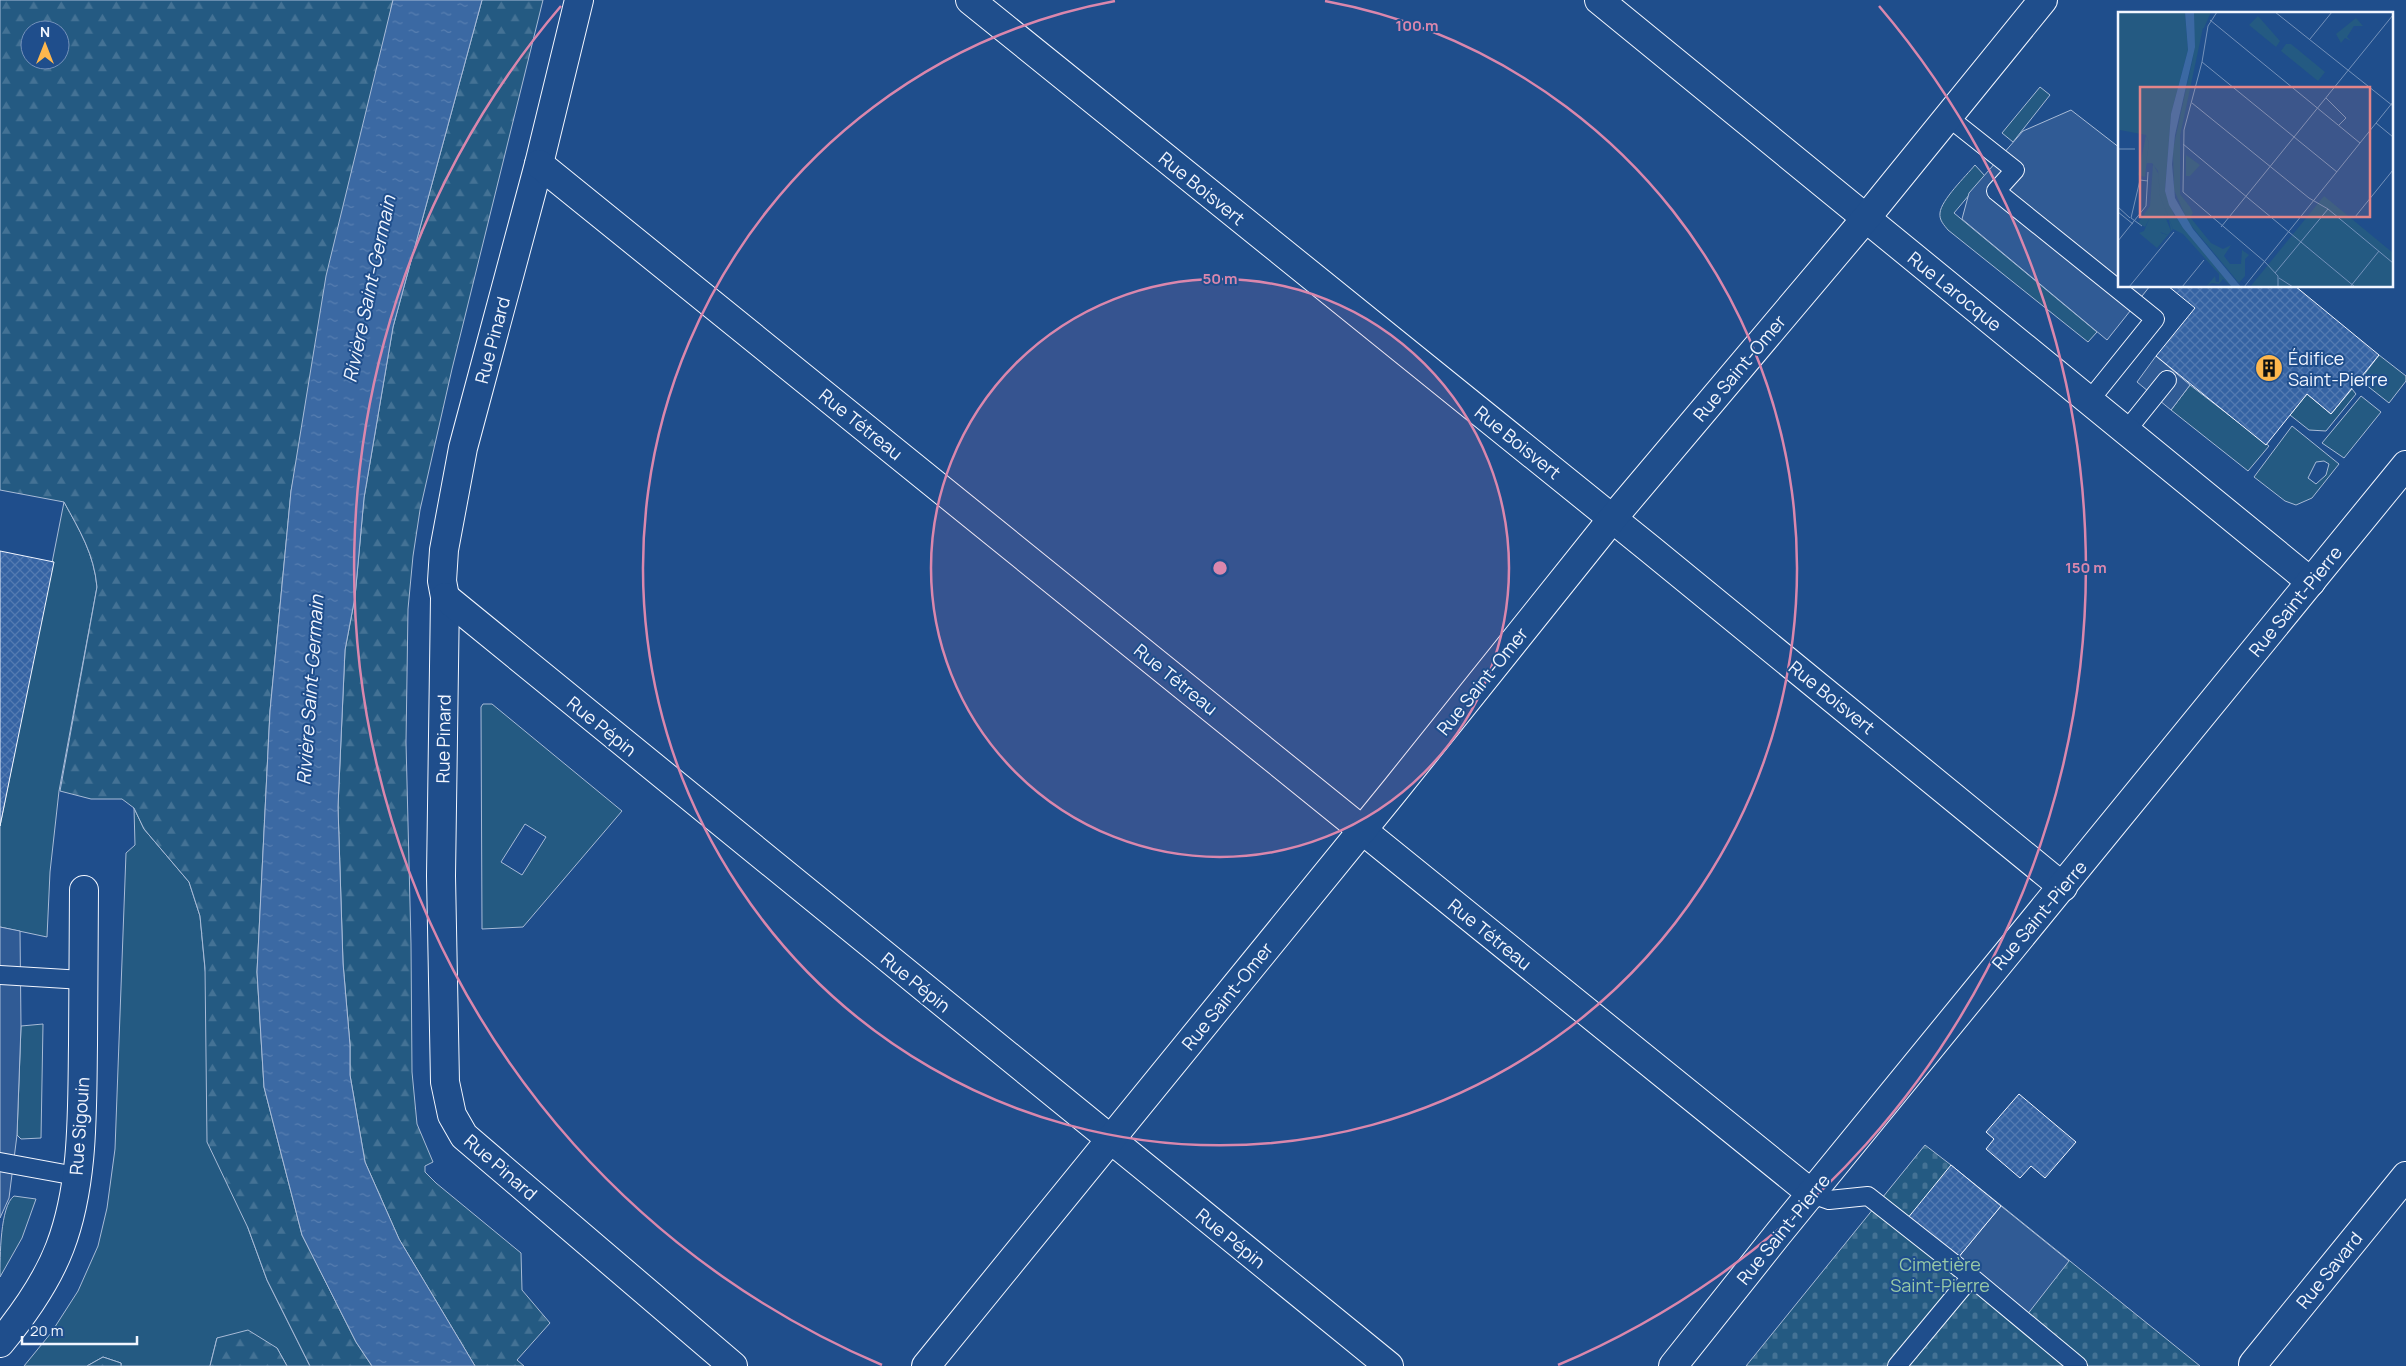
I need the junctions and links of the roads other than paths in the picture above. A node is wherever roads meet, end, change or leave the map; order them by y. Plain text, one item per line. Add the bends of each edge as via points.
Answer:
1 (579, 0) edge
2 (970, 0) edge
3 (1599, 0) edge
4 (2043, 0) edge
5 (1948, 117) junction
6 (539, 164) junction
7 (1866, 218) junction
8 (2167, 380) dead end
9 (2090, 401) junction
10 (2126, 431) junction
11 (2406, 465) edge
12 (1612, 519) junction
13 (2311, 582) junction
14 (445, 597) junction
15 (1363, 829) junction
16 (2063, 887) junction
17 (84, 890) dead end
18 (0, 975) edge
19 (83, 980) junction
20 (1110, 1140) junction
21 (0, 1162) edge
22 (76, 1176) junction
23 (2406, 1176) edge
24 (1812, 1194) junction
25 (1971, 1277) junction
26 (0, 1342) edge
27 (2253, 1364) dead end
28 (733, 1366) edge
29 (926, 1366) edge
30 (1389, 1366) edge
31 (1673, 1366) edge
32 (1897, 1366) edge
33 (2078, 1366) edge

1 - 6 street, Rue Pinard
2 - 12 street, Rue Boisvert
3 - 7 street, Rue Larocque
4 - 5 street, Rue Saint-Omer
5 - 7 street, Rue Saint-Omer
5 - 9 lane via 2015,170 1996,191 2155,319
6 - 14 street, Rue Pinard via 463,448 444,550 442,581
6 - 15 street, Rue Tétreau
7 - 9 street, Rue Larocque
7 - 12 street, Rue Saint-Omer
8 - 10 lane
9 - 10 street, Rue Larocque
10 - 13 street, Rue Larocque
11 - 13 street, Rue Saint-Pierre
12 - 15 street, Rue Saint-Omer
12 - 16 street, Rue Boisvert
13 - 16 street, Rue Saint-Pierre
14 - 20 street, Rue Pépin
14 - 28 street, Rue Pinard via 441,876 443,1060 452,1115 464,1136
15 - 20 street, Rue Saint-Omer
15 - 24 street, Rue Tétreau
16 - 24 street, Rue Saint-Pierre
17 - 19 street, Rue Sigouin
18 - 19 lane
19 - 22 street, Rue Sigouin via 82,1103
20 - 29 street, Rue Saint-Omer
20 - 30 street, Rue Pépin
21 - 22 lane
22 - 26 street, Rue Sigouin via 60,1247 33,1298
23 - 27 street, Rue Savard
24 - 25 lane via 1829,1200 1868,1196
24 - 31 street, Rue Saint-Pierre
25 - 32 lane
25 - 33 lane

